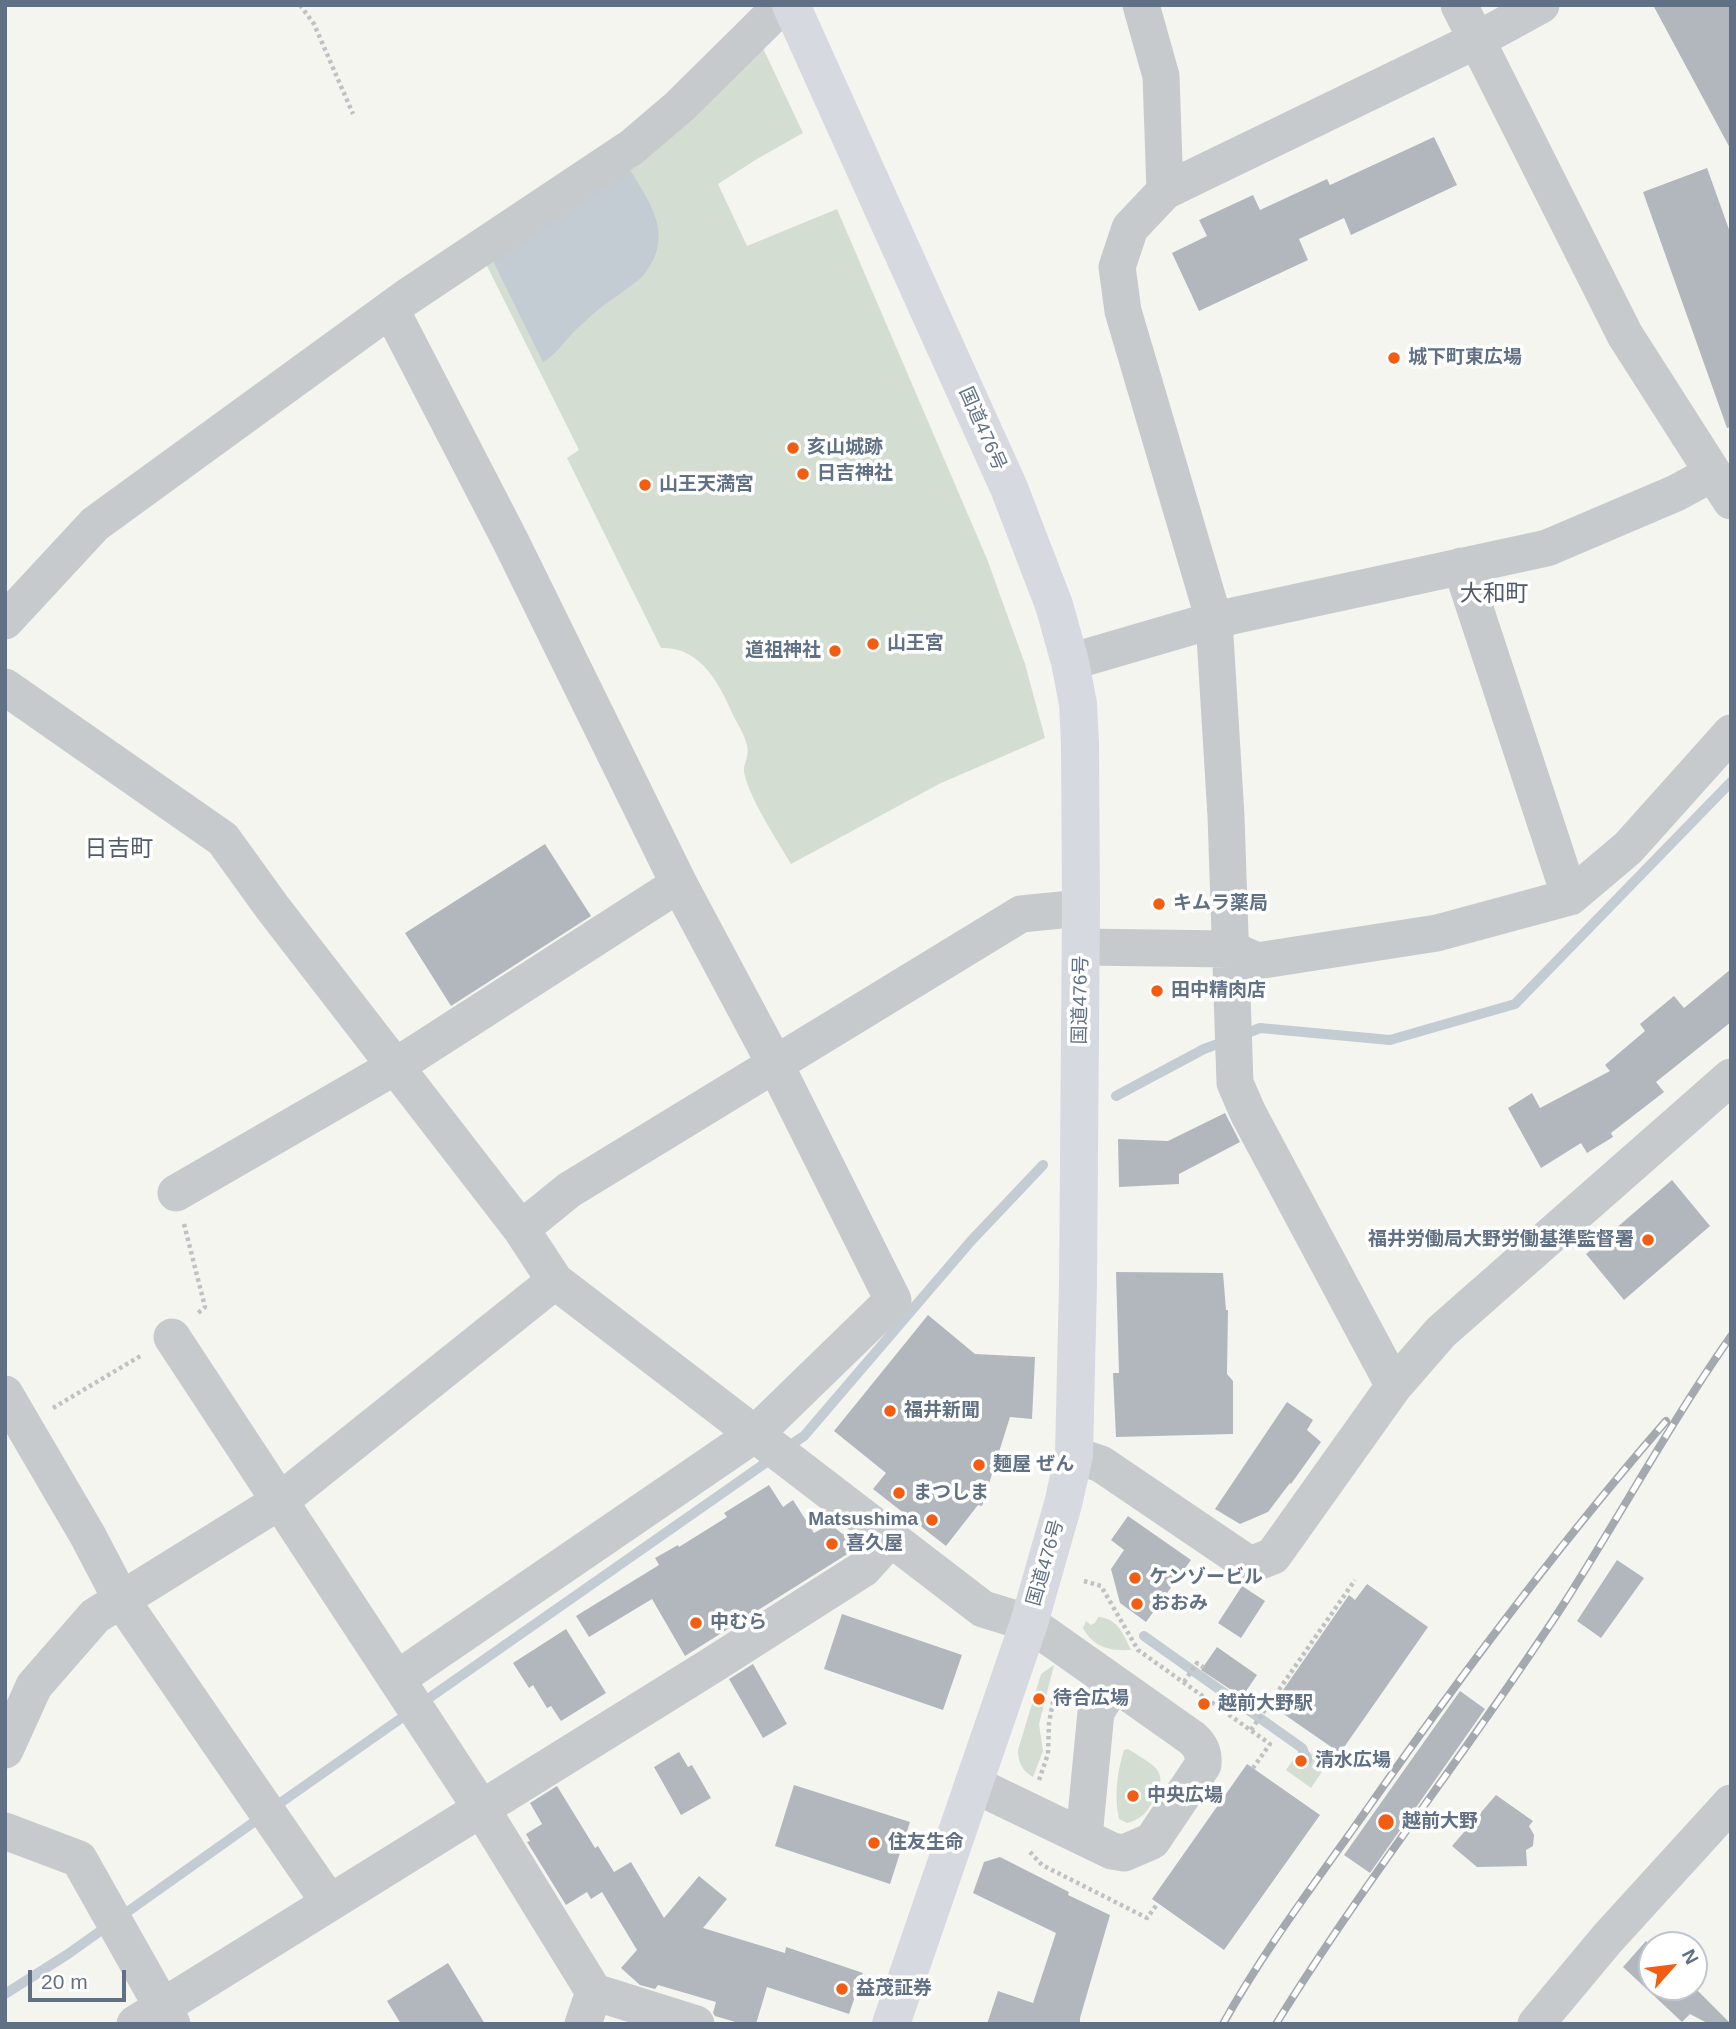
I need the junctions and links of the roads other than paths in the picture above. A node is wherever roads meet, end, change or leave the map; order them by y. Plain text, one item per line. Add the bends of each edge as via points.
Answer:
1 (782, 5) edge
2 (791, 5) edge
3 (1141, 5) edge
4 (1459, 5) edge
5 (1541, 5) edge
6 (1478, 40) junction
7 (1165, 191) junction
8 (391, 310) junction
9 (1722, 487) edge
10 (1461, 566) junction
11 (1214, 620) junction
12 (5, 621) edge
13 (1070, 662) junction
14 (5, 687) edge
15 (1731, 733) edge
16 (679, 884) junction
17 (1570, 897) junction
18 (1081, 908) junction
19 (1081, 947) junction
20 (1230, 949) junction
21 (775, 1064) junction
22 (396, 1066) junction
23 (1731, 1077) edge
24 (176, 1193) dead end
25 (521, 1229) junction
26 (555, 1281) junction
27 (172, 1337) dead end
28 (1394, 1386) junction
29 (5, 1394) edge
30 (772, 1447) junction
31 (1074, 1455) junction
32 (280, 1501) junction
33 (891, 1538) junction
34 (121, 1601) junction
35 (1029, 1623) junction
36 (397, 1679) junction
37 (1114, 1684) junction
38 (5, 1750) edge
39 (973, 1784) junction
40 (1731, 1803) edge
41 (481, 1808) junction
42 (5, 1831) edge
43 (1084, 1837) junction
44 (329, 1902) junction
45 (589, 2008) edge
46 (157, 2018) edge
47 (696, 2024) edge
48 (891, 2024) edge
49 (1536, 2024) edge

1 - 8 street via 632,147
2 - 13 highway, 国道476号 via 1009,488 1054,605
3 - 7 street via 1161,76
4 - 6 street
5 - 6 street
6 - 7 street
6 - 9 street via 1625,335
7 - 11 street via 1130,228 1117,267 1123,312
8 - 12 street via 96,524
8 - 16 street
9 - 10 street via 1676,493 1548,548
10 - 11 street
10 - 17 street
11 - 13 street
11 - 20 street
13 - 18 highway, 国道476号 via 1080,743
14 - 22 street via 223,839
15 - 17 street via 1628,848
16 - 21 street
16 - 22 street
17 - 20 street via 1437,933 1257,961
18 - 19 highway, 国道476号
18 - 21 street via 1021,914
19 - 20 street
19 - 31 highway, 国道476号
20 - 28 street via 1235,1083
21 - 25 street via 569,1190
21 - 30 street via 893,1300
22 - 24 street
22 - 25 street
23 - 28 street via 1441,1332
25 - 26 street
26 - 30 street
26 - 32 street
27 - 32 street
28 - 31 street via 1273,1556 1250,1565 1101,1464
29 - 34 street
30 - 33 street
30 - 36 street
31 - 35 highway, 国道476号
32 - 34 street
32 - 36 street
33 - 35 street via 983,1609
33 - 41 street via 863,1569
34 - 38 street via 95,1616 34,1686
34 - 44 street
35 - 37 street
35 - 39 highway, 国道476号
36 - 41 street
37 - 43 street via 1096,1712
37 - 43 street via 1198,1744 1203,1765 1152,1841 1124,1853
39 - 43 street
39 - 48 highway, 国道476号
40 - 49 street
41 - 44 street
41 - 45 street
42 - 46 street via 79,1859
44 - 46 street
45 - 47 street

